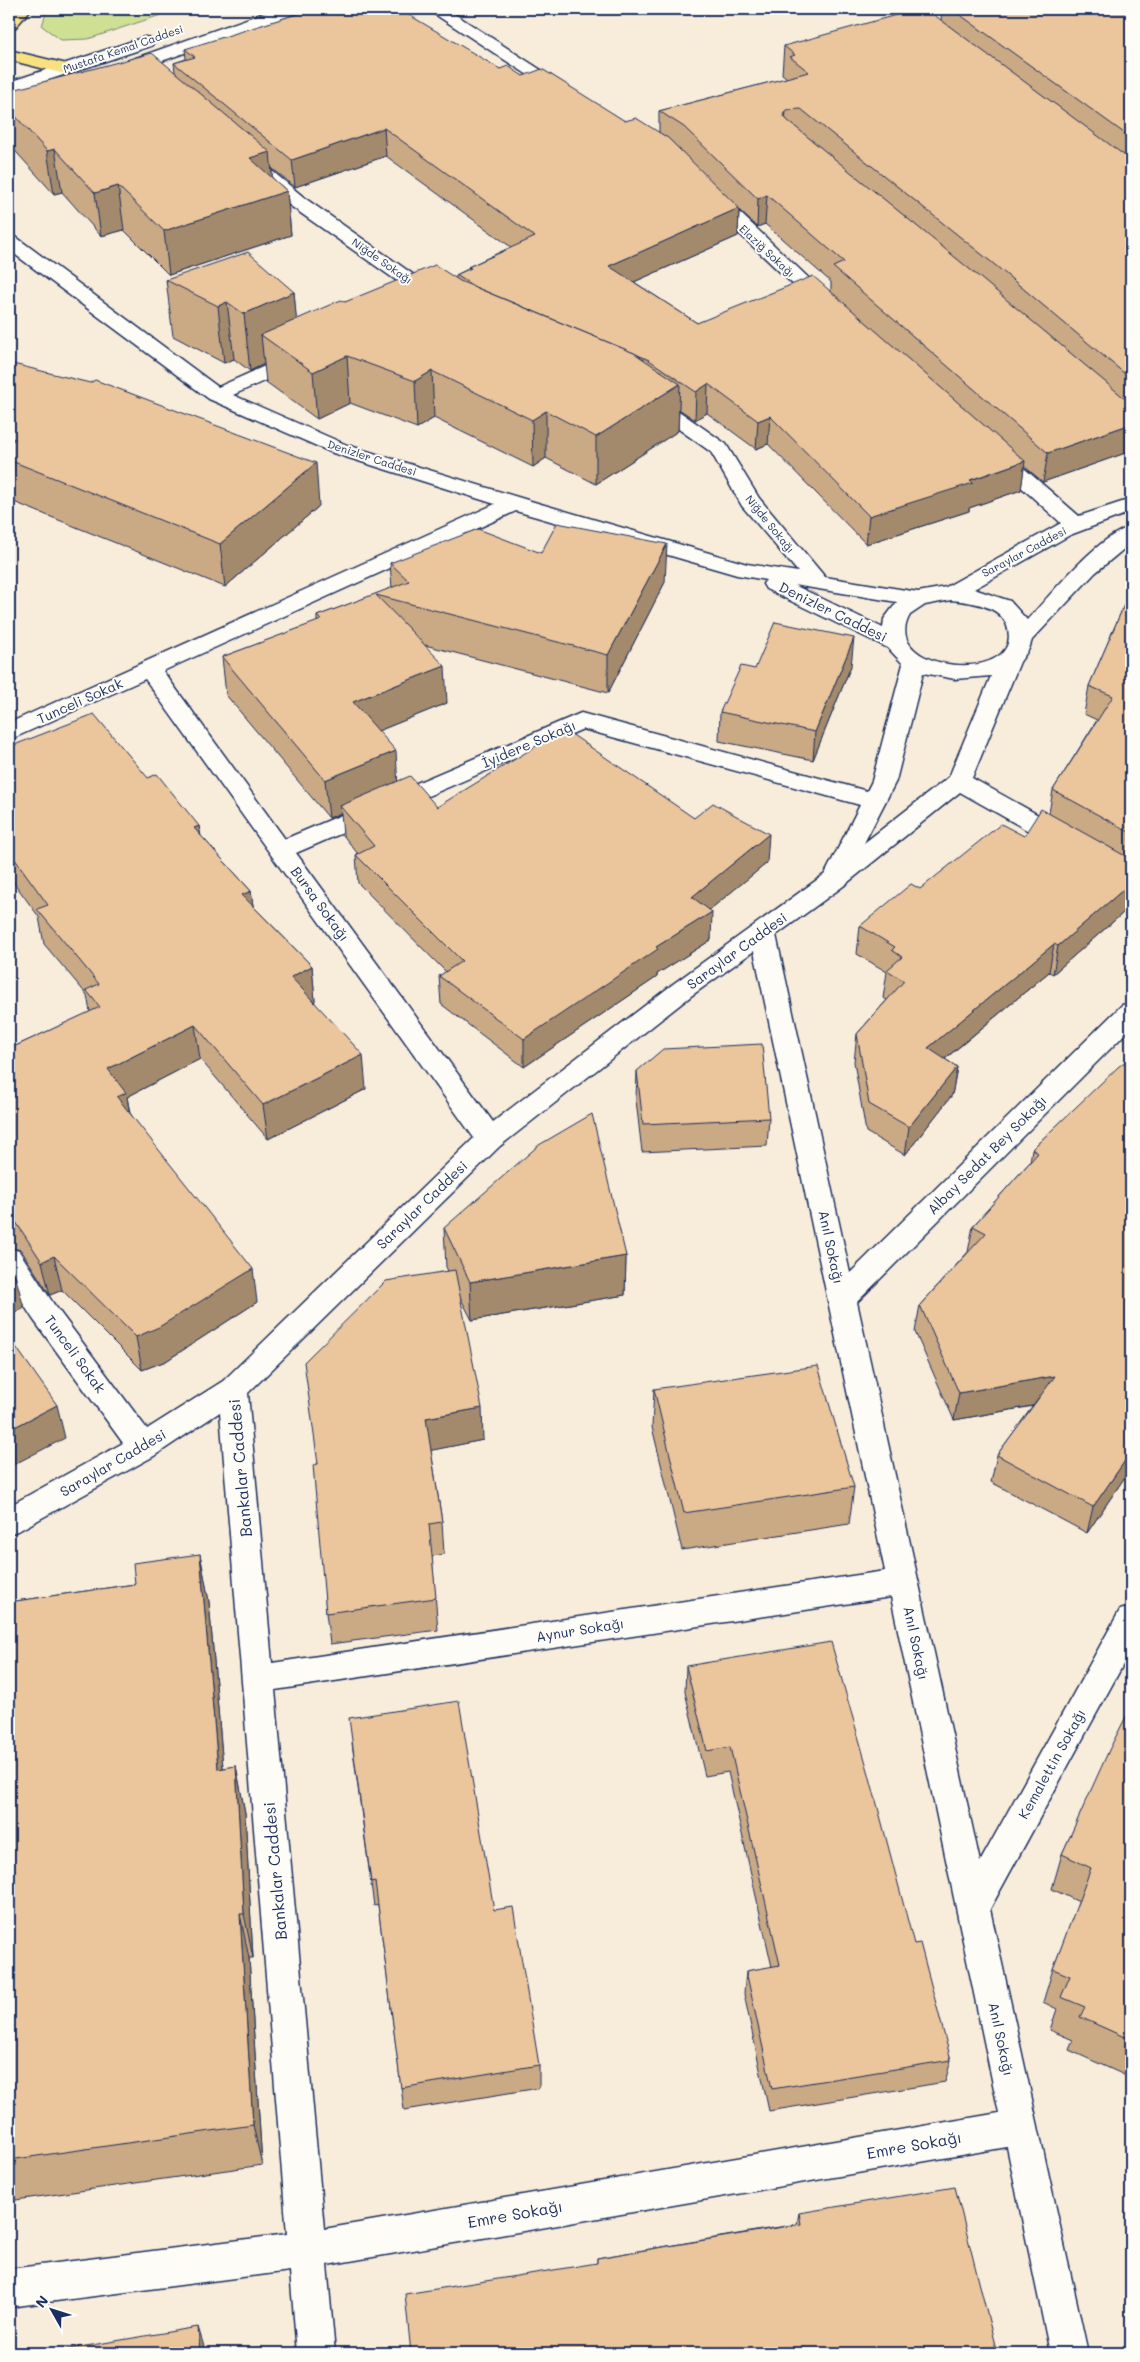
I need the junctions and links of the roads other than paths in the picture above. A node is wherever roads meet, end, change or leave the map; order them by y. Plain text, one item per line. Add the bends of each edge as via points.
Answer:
1 (22, 9) edge
2 (291, 9) edge
3 (436, 9) edge
4 (898, 9) edge
5 (9, 24) edge
6 (156, 38) dead end
7 (946, 44) edge
8 (9, 55) edge
9 (108, 73) edge
10 (68, 77) junction
11 (9, 88) edge
12 (26, 100) edge
13 (585, 103) edge
14 (248, 161) edge
15 (700, 186) edge
16 (9, 220) edge
17 (9, 241) edge
18 (39, 262) junction
19 (432, 303) edge
20 (842, 320) edge
21 (316, 350) edge
22 (633, 391) edge
23 (216, 395) junction
24 (981, 442) edge
25 (516, 503) junction
26 (1131, 505) edge
27 (1076, 525) junction
28 (1131, 533) edge
29 (745, 570) junction
30 (818, 582) junction
31 (951, 593) junction
32 (918, 599) junction
33 (1021, 638) junction
34 (896, 643) junction
35 (1009, 660) junction
36 (915, 661) junction
37 (150, 670) junction
38 (9, 732) edge
39 (959, 781) junction
40 (874, 801) junction
41 (281, 850) junction
42 (1131, 878) edge
43 (833, 881) junction
44 (763, 933) junction
45 (1131, 1012) edge
46 (490, 1139) junction
47 (9, 1260) edge
48 (842, 1299) junction
49 (234, 1389) junction
50 (143, 1447) junction
51 (9, 1521) edge
52 (903, 1582) junction
53 (1131, 1620) edge
54 (258, 1679) junction
55 (973, 1908) junction
56 (1019, 2127) junction
57 (307, 2250) junction
58 (9, 2288) edge
59 (316, 2353) edge
60 (1069, 2353) edge

1 - 5 main road
2 - 9 street, Mustafa Kemal Caddesi via 142,70
3 - 13 street
4 - 7 street
6 - 10 street, Mustafa Kemal Caddesi
8 - 10 main road
10 - 11 street, Mustafa Kemal Caddesi
10 - 12 street, Mustafa Kemal Caddesi
14 - 19 street, Niğde Sokağı
15 - 20 street, Elaziğ Sokağı
16 - 18 street, Denizler Caddesi
17 - 18 street, Denizler Caddesi
18 - 23 street, Denizler Caddesi
21 - 23 street
22 - 30 street, Niğde Sokağı via 719,448 750,501
23 - 25 street, Denizler Caddesi via 340,449
24 - 27 street
25 - 29 street, Denizler Caddesi
25 - 37 street, Tunceli Sokak
26 - 27 street, Saraylar Caddesi
27 - 31 street, Saraylar Caddesi
28 - 33 street via 1076,580
29 - 30 street, Denizler Caddesi
29 - 34 street, Denizler Caddesi
30 - 32 street, Denizler Caddesi
31 - 32 street, Saraylar Caddesi
31 - 33 street via 972,595 1009,612 1019,624
32 - 34 street via 904,607 895,618 892,630
33 - 35 street via 1018,650
34 - 36 street, Denizler Caddesi
35 - 36 street via 984,670 953,673
35 - 39 street, Saraylar Caddesi
36 - 40 street, Saraylar Caddesi via 884,781
37 - 38 street, Tunceli Sokak
37 - 41 street, Bursa Sokağı
39 - 42 street
39 - 43 street, Saraylar Caddesi
40 - 41 street, İyidere Sokağı via 581,721
40 - 43 street, Saraylar Caddesi
41 - 46 street, Bursa Sokağı
43 - 44 street, Saraylar Caddesi
44 - 46 street, Saraylar Caddesi via 682,990
44 - 48 street, Anıl Sokağı
45 - 48 street, Albay Sedat Bey Sokağı
46 - 49 street, Saraylar Caddesi
47 - 50 street, Tunceli Sokak
48 - 52 street, Anıl Sokağı
49 - 50 street, Saraylar Caddesi
49 - 54 street, Bankalar Caddesi
50 - 51 street, Saraylar Caddesi
52 - 54 street, Aynur Sokağı
52 - 55 street, Anıl Sokağı
53 - 55 street, Kemalettin Sokağı
54 - 57 street, Bankalar Caddesi
55 - 56 street, Anıl Sokağı
56 - 57 street, Emre Sokağı
56 - 60 street, Anıl Sokağı
57 - 58 street, Emre Sokağı
57 - 59 street, Bankalar Caddesi

